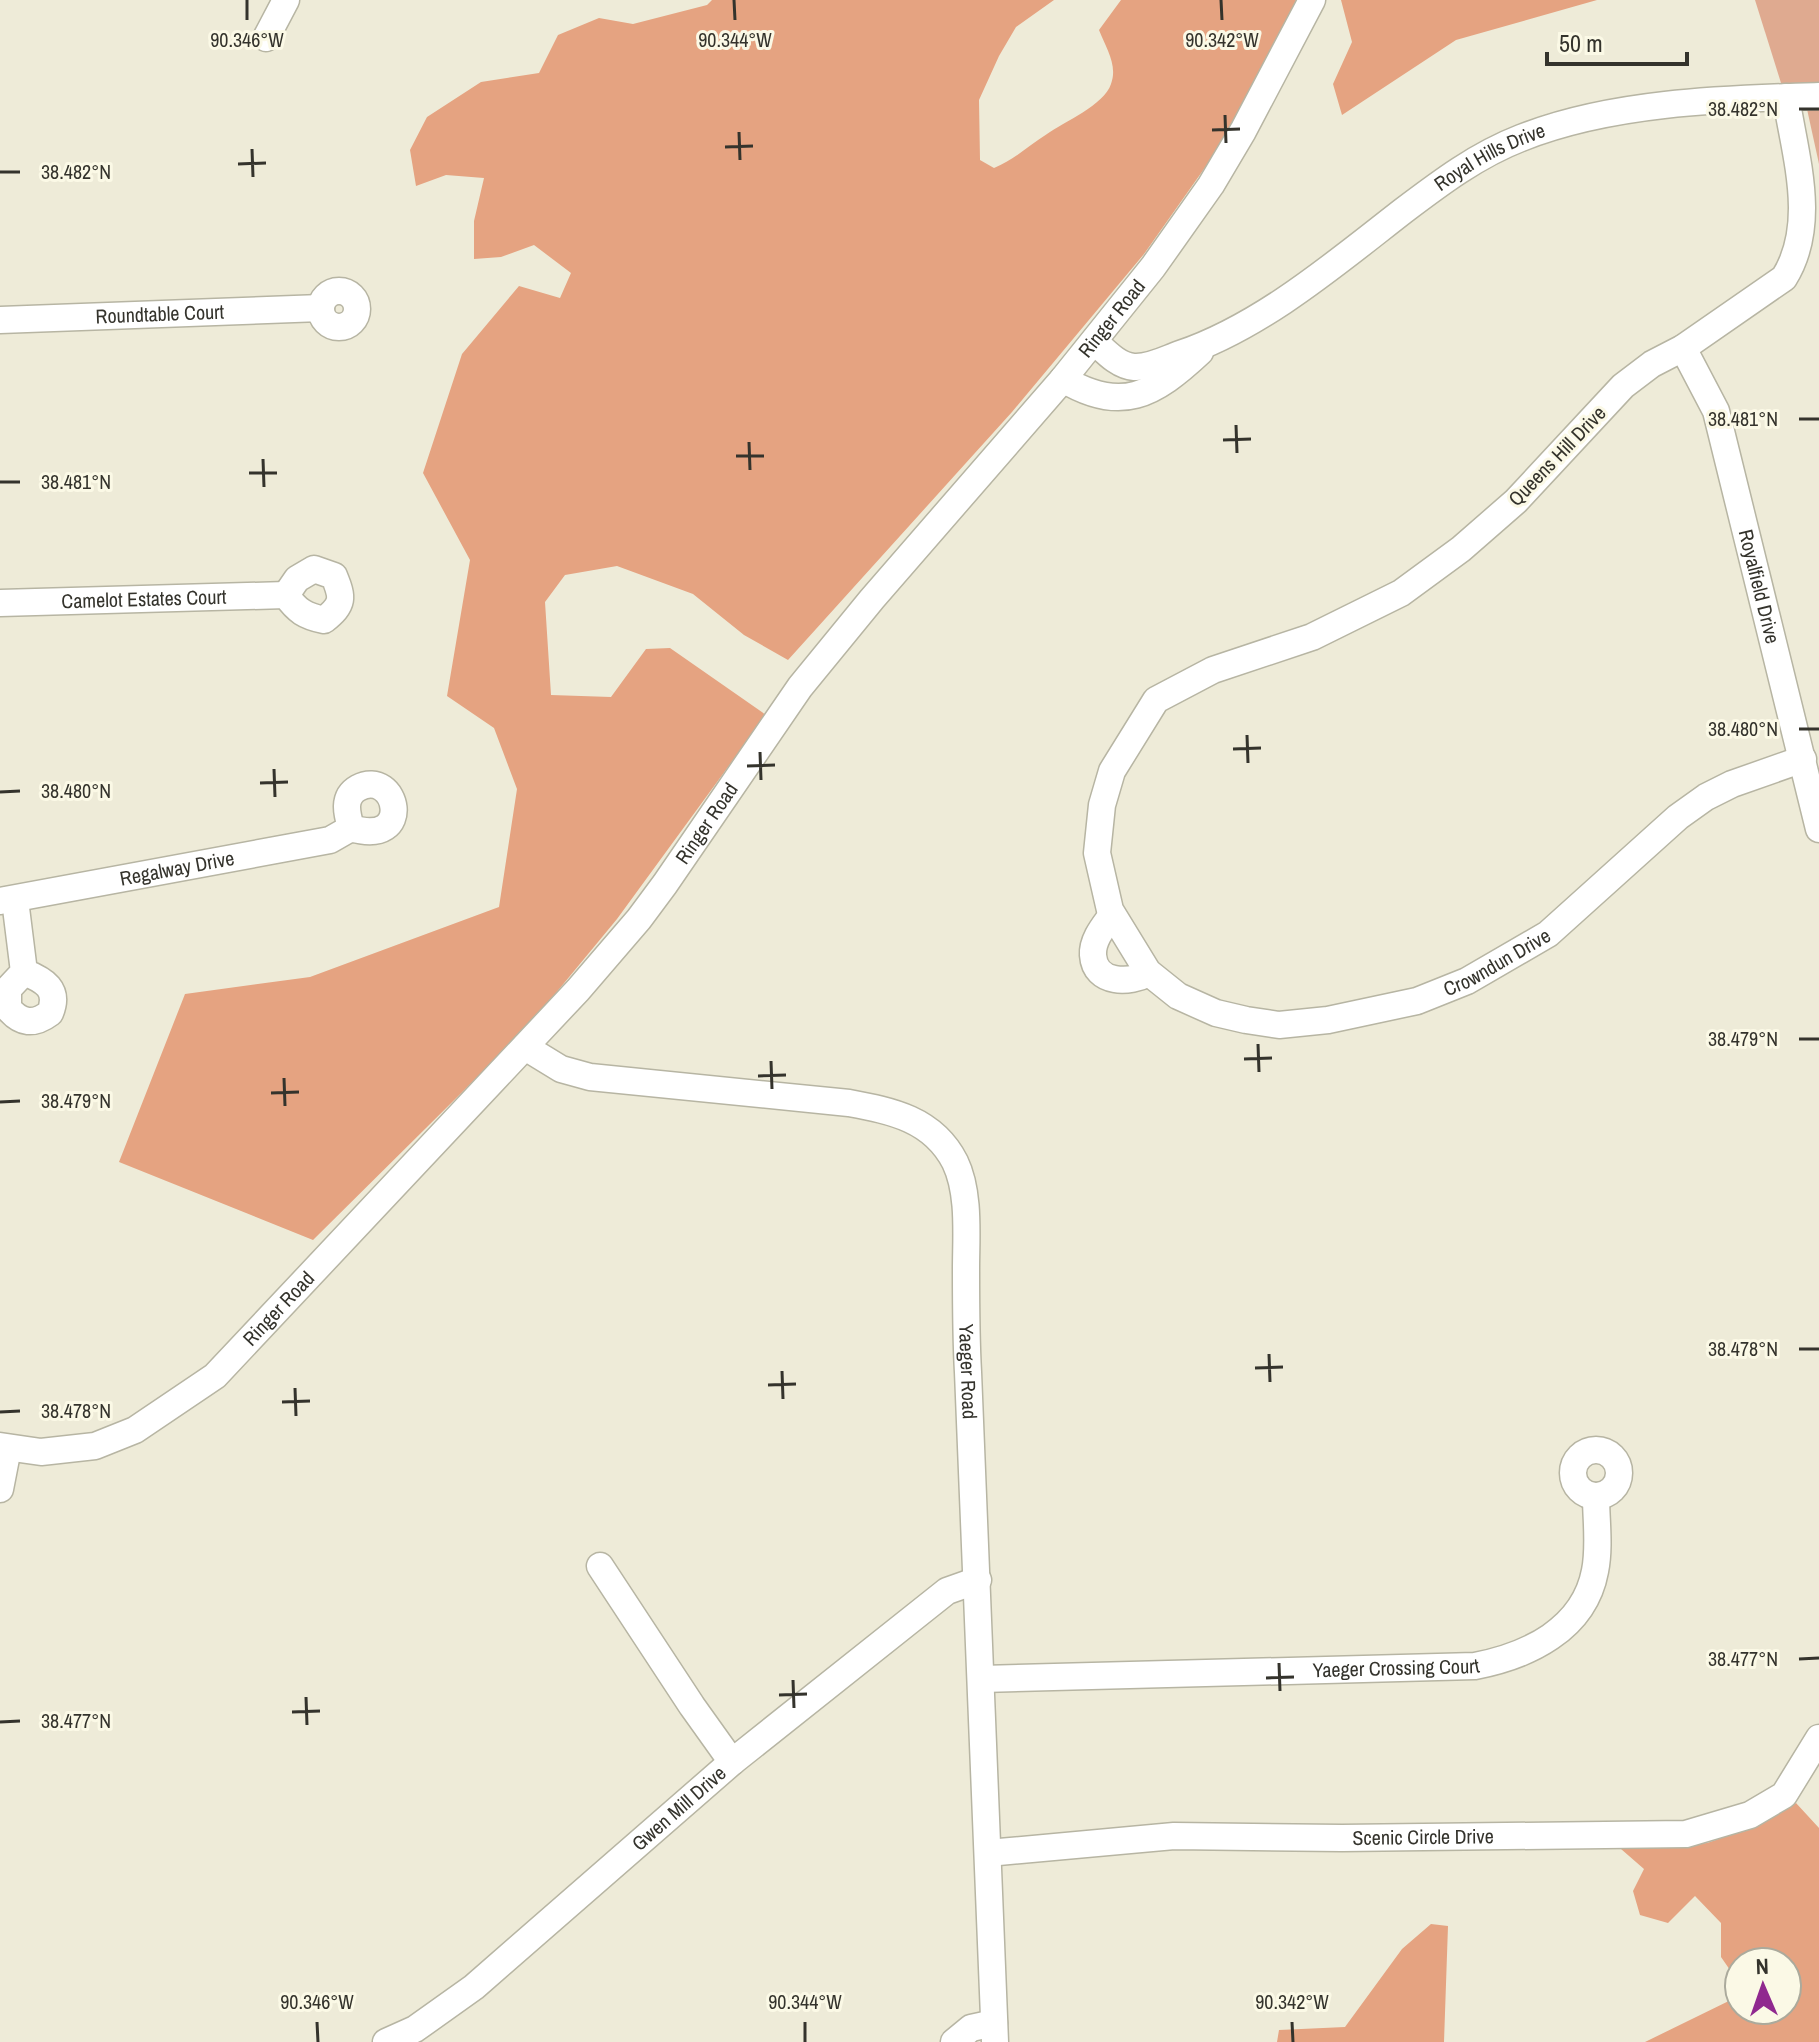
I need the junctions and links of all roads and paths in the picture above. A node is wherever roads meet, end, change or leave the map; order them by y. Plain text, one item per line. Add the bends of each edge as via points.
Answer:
1 (286, 0) edge
2 (1312, 0) edge
3 (266, 38) dead end
4 (1819, 96) edge
5 (1786, 97) junction
6 (321, 308) dead end
7 (0, 320) edge
8 (1094, 341) junction
9 (1209, 345) junction
10 (1683, 348) junction
11 (1063, 379) junction
12 (286, 595) dead end
13 (0, 603) edge
14 (1156, 700) joint
15 (1803, 759) junction
16 (351, 828) dead end
17 (1819, 829) edge
18 (7, 900) edge
19 (1112, 915) junction
20 (24, 972) dead end
21 (1149, 973) junction
22 (525, 1047) junction
23 (4, 1447) edge
24 (0, 1489) edge
25 (1596, 1496) dead end
26 (600, 1566) dead end
27 (978, 1580) junction
28 (982, 1679) junction
29 (1819, 1738) edge
30 (732, 1762) junction
31 (988, 1853) junction
32 (995, 2032) edge
33 (386, 2042) edge
34 (954, 2042) edge

1 - 3 street
2 - 8 street, Ringer Road via 1211,185
4 - 5 street, Royal Hills Drive
5 - 9 street, Royal Hills Drive via 1668,103 1522,138 1478,158 1268,310
5 - 10 street, Queens Hill Drive via 1803,204 1794,261 1784,278
6 - 7 street, Roundtable Court
8 - 9 street, Royal Hills Drive via 1123,365 1134,367
8 - 11 street, Ringer Road
9 - 11 street, Royal Hills Drive via 1178,373 1142,394 1106,398
10 - 14 street, Queens Hill Drive via 1623,386 1516,501 1401,593 1312,637 1213,670
10 - 15 street, Royalfield Drive via 1716,411
11 - 22 street, Ringer Road via 833,646 639,919
12 - 13 street, Camelot Estates Court
14 - 19 street, Crowndun Drive via 1112,771 1102,805 1097,853
15 - 17 street, Royalfield Drive
15 - 21 street, Crowndun Drive via 1706,797 1548,934 1467,981 1417,1001 1279,1025 1216,1013 1178,996
16 - 18 street, Regalway Drive via 330,840
18 - 20 street
19 - 21 street, Crowndun Drive
19 - 21 street via 1098,934 1093,955 1100,972 1114,980 1135,980
22 - 23 street, Ringer Road via 215,1376 135,1430 95,1446 58,1452
22 - 27 street, Yaeger Road via 561,1069 590,1077 889,1111 929,1129 943,1143 956,1164 965,1213
23 - 24 street
25 - 28 street, Yaeger Crossing Court via 1595,1573 1584,1601 1568,1624 1526,1653 1502,1661 1475,1666
26 - 30 street
27 - 28 street, Yaeger Road
27 - 30 street, Gwen Mill Drive via 947,1591
28 - 31 street, Yaeger Road
29 - 31 street, Scenic Circle Drive via 1784,1795 1750,1815 1686,1834 1174,1836
30 - 33 street, Gwen Mill Drive via 474,1987 415,2029
31 - 32 street, Yaeger Road
32 - 34 street via 971,2028

